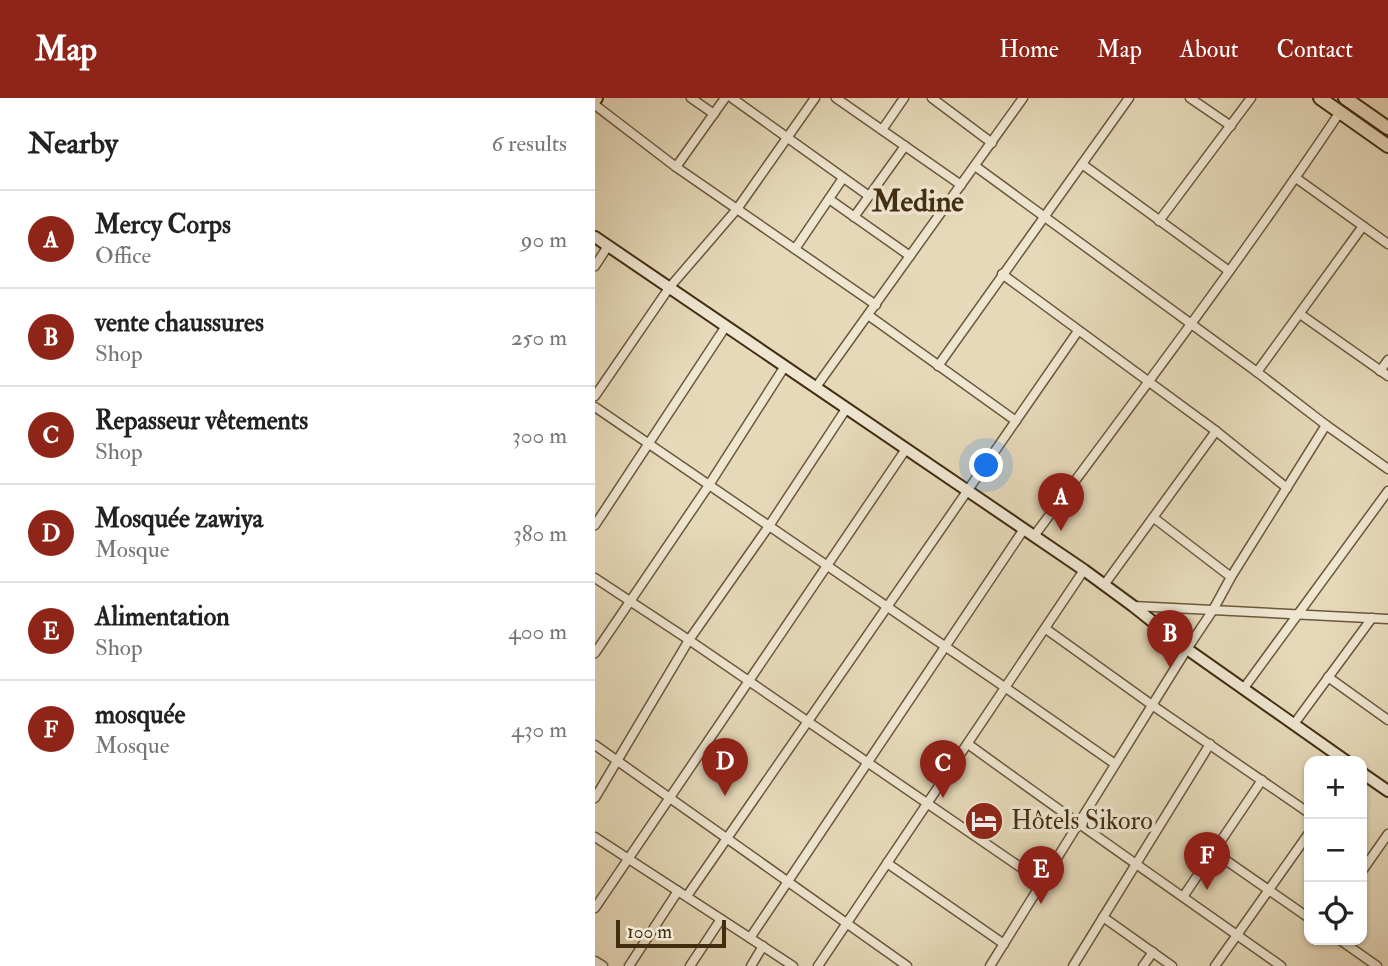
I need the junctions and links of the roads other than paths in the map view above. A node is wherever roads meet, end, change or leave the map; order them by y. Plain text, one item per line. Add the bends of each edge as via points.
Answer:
1 (692, 98) edge
2 (726, 98) edge
3 (732, 98) edge
4 (815, 98) edge
5 (836, 98) edge
6 (904, 98) edge
7 (1023, 98) edge
8 (1129, 98) edge
9 (1190, 98) edge
10 (1251, 98) edge
11 (1320, 98) edge
12 (935, 99) edge
13 (1348, 99) edge
14 (596, 101) edge
15 (1340, 112) junction
16 (714, 114) junction
17 (1231, 127) junction
18 (1388, 128) edge
19 (882, 130) junction
20 (787, 138) junction
21 (992, 143) junction
22 (905, 146) junction
23 (1388, 146) edge
24 (1082, 164) junction
25 (975, 166) junction
26 (677, 167) junction
27 (843, 178) junction
28 (1296, 178) junction
29 (961, 185) junction
30 (869, 196) junction
31 (829, 199) junction
32 (737, 209) junction
33 (1045, 216) junction
34 (854, 217) junction
35 (1159, 221) junction
36 (1363, 226) junction
37 (595, 237) edge
38 (1388, 244) edge
39 (608, 246) junction
40 (795, 249) junction
41 (910, 256) junction
42 (595, 266) edge
43 (1229, 271) junction
44 (1002, 274) junction
45 (669, 288) junction
46 (876, 305) junction
47 (1300, 314) junction
48 (868, 315) junction
49 (1191, 324) junction
50 (726, 326) junction
51 (1078, 331) junction
52 (1388, 359) edge
53 (785, 366) junction
54 (938, 366) junction
55 (1380, 371) junction
56 (1257, 372) junction
57 (1388, 376) edge
58 (1149, 382) junction
59 (817, 387) junction
60 (595, 396) edge
61 (595, 407) edge
62 (846, 409) junction
63 (1016, 421) junction
64 (1326, 425) junction
65 (1216, 431) junction
66 (650, 445) junction
67 (906, 449) junction
68 (1388, 469) edge
69 (709, 485) junction
70 (1287, 488) junction
71 (967, 491) junction
72 (1388, 491) edge
73 (1154, 518) junction
74 (595, 525) edge
75 (769, 526) junction
76 (1029, 532) junction
77 (827, 566) junction
78 (1084, 570) junction
79 (1231, 577) junction
80 (595, 578) edge
81 (1104, 585) junction
82 (630, 601) junction
83 (1133, 606) junction
84 (887, 607) junction
85 (1213, 610) junction
86 (1298, 614) junction
87 (1372, 618) junction
88 (1388, 619) edge
89 (1046, 629) junction
90 (689, 640) junction
91 (946, 647) junction
92 (1187, 649) junction
93 (595, 653) edge
94 (1328, 677) junction
95 (748, 682) junction
96 (1006, 688) junction
97 (1244, 688) junction
98 (1152, 705) junction
99 (1388, 720) edge
100 (807, 721) junction
101 (1294, 724) junction
102 (968, 744) junction
103 (1210, 744) junction
104 (595, 745) edge
105 (1339, 756) edge
106 (618, 761) junction
107 (868, 763) junction
108 (1115, 764) junction
109 (1367, 776) edge
110 (1262, 780) junction
111 (1388, 791) edge
112 (670, 797) junction
113 (595, 798) edge
114 (927, 803) junction
115 (1304, 809) edge
116 (1078, 824) junction
117 (1388, 834) edge
118 (595, 837) edge
119 (727, 837) junction
120 (1304, 840) edge
121 (1214, 852) junction
122 (629, 859) junction
123 (887, 863) junction
124 (1136, 863) junction
125 (1367, 864) edge
126 (788, 881) junction
127 (1042, 882) junction
128 (1269, 890) junction
129 (683, 894) junction
130 (1183, 897) junction
131 (595, 908) edge
132 (1304, 914) edge
133 (1103, 917) junction
134 (722, 919) junction
135 (847, 922) junction
136 (1237, 935) junction
137 (750, 938) junction
138 (1004, 944) junction
139 (1347, 945) edge
140 (763, 946) junction
141 (1153, 952) junction
142 (595, 961) edge
143 (603, 966) edge
144 (629, 966) edge
145 (690, 966) edge
146 (751, 966) edge
147 (793, 966) edge
148 (818, 966) edge
149 (907, 966) edge
150 (990, 966) edge
151 (1073, 966) edge
152 (1143, 966) edge
153 (1172, 966) edge
154 (1215, 966) edge
155 (1281, 966) edge
156 (1377, 966) edge

1 - 16 street
2 - 16 street
3 - 20 street
4 - 20 street
5 - 19 street
6 - 19 street
7 - 21 street
8 - 24 street
9 - 17 street
10 - 17 street
11 - 15 main road
12 - 21 street
13 - 18 main road
14 - 26 street
15 - 23 main road
15 - 28 street
16 - 26 street
17 - 35 street
19 - 22 street
20 - 27 street
20 - 32 street
21 - 25 street
22 - 29 street
22 - 30 street
24 - 33 street
24 - 35 street
25 - 29 street
25 - 33 street
26 - 32 street
27 - 30 street
27 - 31 street
28 - 36 street
28 - 43 street
29 - 41 street
30 - 34 street
31 - 34 street
31 - 40 street
32 - 40 street
32 - 45 street
33 - 44 street
33 - 49 street
34 - 41 street
35 - 43 street
36 - 38 street
36 - 47 street
37 - 39 street
39 - 42 street
39 - 45 street
40 - 46 street
41 - 46 street
43 - 49 street
44 - 51 street
44 - 54 street
45 - 50 street
45 - 60 street
46 - 48 street
47 - 55 street
47 - 56 street
48 - 54 street
48 - 59 street
49 - 56 street
49 - 58 street
50 - 53 street
50 - 66 street
51 - 58 street
51 - 63 street
52 - 55 street
53 - 59 street
53 - 69 street
54 - 63 street
55 - 57 street
56 - 64 street
58 - 65 street
58 - 76 street
59 - 62 street
61 - 66 street
62 - 67 street
62 - 75 street
63 - 71 street
64 - 68 street
64 - 70 street
65 - 70 street
65 - 73 street
66 - 69 street
66 - 74 street
67 - 71 street
67 - 77 street
69 - 75 street
69 - 82 street
70 - 79 street
71 - 76 street
71 - 84 street
72 - 86 street
73 - 79 street
73 - 81 street
75 - 77 street
75 - 90 street
76 - 78 street
76 - 91 street
77 - 84 street
77 - 95 street
78 - 81 street
78 - 89 street
79 - 85 street
80 - 82 street
81 - 83 street
82 - 90 street
82 - 93 street
83 - 85 street
83 - 92 street
84 - 91 street
84 - 100 street
85 - 86 street
85 - 92 street
86 - 87 street
86 - 97 street
87 - 88 street
87 - 94 street
89 - 96 street
89 - 98 street
90 - 95 street
90 - 106 street
91 - 96 street
91 - 107 street
92 - 97 street
92 - 98 street
94 - 99 street
94 - 101 street
95 - 100 street
95 - 112 street
96 - 102 street
96 - 108 street
97 - 101 street
98 - 103 street
98 - 108 street
100 - 107 street
100 - 119 street
101 - 105 street
102 - 114 street
102 - 116 street
103 - 110 street
103 - 124 street
104 - 106 street
106 - 112 street
106 - 113 street
107 - 114 street
107 - 126 street
108 - 116 street
109 - 111 street
110 - 115 street
110 - 121 street
112 - 119 street
112 - 122 street
114 - 123 street
114 - 127 street
116 - 124 street
116 - 127 street
117 - 125 street
118 - 122 street
119 - 126 street
119 - 129 street
120 - 128 street
121 - 128 street
121 - 130 street
122 - 129 street
122 - 131 street
123 - 135 street
123 - 138 street
124 - 130 street
124 - 133 street
126 - 135 street
126 - 137 street
127 - 138 street
128 - 132 street
128 - 136 street
129 - 134 street
129 - 144 street
130 - 136 street
133 - 141 street
133 - 151 street
134 - 137 street
134 - 145 street
135 - 148 street
135 - 149 street
136 - 154 street
136 - 155 street
137 - 140 street
138 - 150 street
139 - 156 street
140 - 146 street
140 - 147 street
141 - 152 street
141 - 153 street
142 - 143 street

